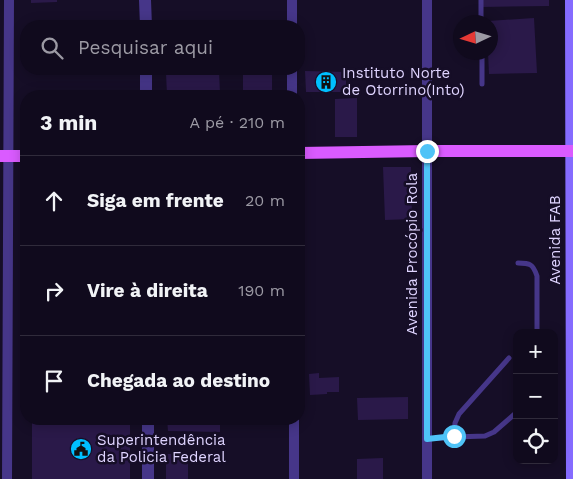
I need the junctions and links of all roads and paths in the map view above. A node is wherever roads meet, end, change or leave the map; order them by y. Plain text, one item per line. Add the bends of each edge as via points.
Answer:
1 (9, 0) edge
2 (146, 0) edge
3 (292, 0) edge
4 (427, 0) edge
5 (481, 0) edge
6 (571, 0) edge
7 (482, 15) edge
8 (146, 20) edge
9 (292, 20) edge
10 (482, 60) edge
11 (146, 75) edge
12 (292, 75) edge
13 (482, 84) dead end
14 (146, 90) edge
15 (292, 90) edge
16 (427, 151) junction
17 (572, 151) edge
18 (305, 154) edge
19 (4, 156) edge
20 (20, 156) edge
21 (518, 263) dead end
22 (536, 329) edge
23 (509, 358) dead end
24 (513, 415) edge
25 (148, 425) edge
26 (294, 425) edge
27 (454, 436) junction
28 (427, 439) junction
29 (7, 479) edge
30 (148, 479) edge
31 (294, 479) edge
32 (427, 479) edge
33 (572, 479) edge

1 - 19 street
2 - 8 street
3 - 9 street
4 - 16 street, Avenida Procópio Rola
5 - 7 lane
6 - 17 main road, Avenida FAB
10 - 13 lane
11 - 14 street
12 - 15 street
16 - 17 main road
16 - 18 main road
16 - 28 street, Avenida Procópio Rola
17 - 33 main road, Avenida FAB
19 - 20 main road
19 - 29 street
21 - 22 lane via 528,263 537,276
23 - 27 lane via 459,414
24 - 27 lane via 485,436
25 - 30 street
26 - 31 street
27 - 28 lane
28 - 32 street, Avenida Procópio Rola

